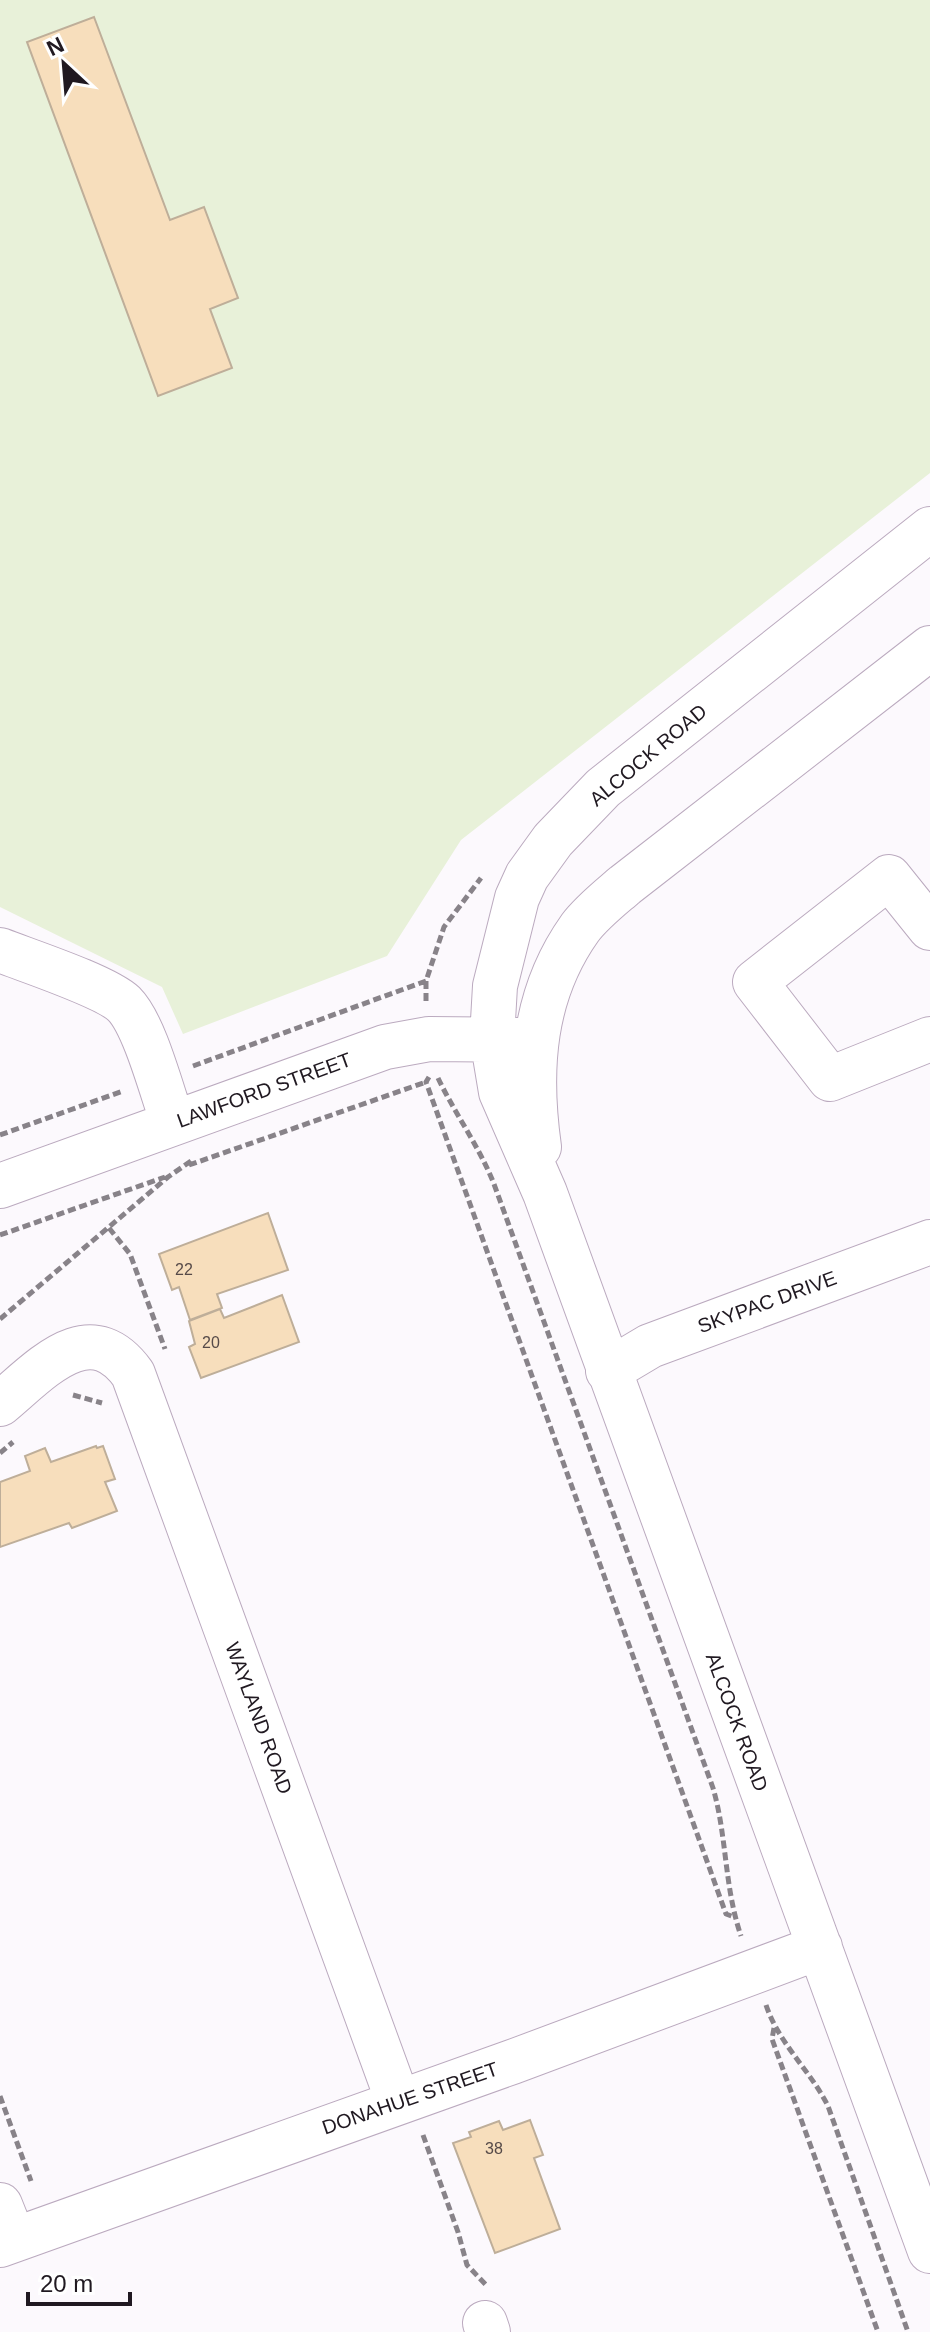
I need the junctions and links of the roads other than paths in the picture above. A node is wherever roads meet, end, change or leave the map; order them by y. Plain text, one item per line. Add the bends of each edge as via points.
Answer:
1 (930, 529) edge
2 (930, 648) edge
3 (930, 928) edge
4 (0, 950) edge
5 (492, 1038) junction
6 (930, 1039) edge
7 (537, 1040) junction
8 (173, 1123) junction
9 (0, 1186) edge
10 (545, 1193) junction
11 (930, 1242) edge
12 (608, 1371) junction
13 (12, 1419) edge
14 (820, 1947) junction
15 (410, 2116) junction
16 (12, 2221) edge
17 (930, 2251) edge

1 - 5 street, ALCOCK ROAD via 603,788 553,840 517,898 495,986
2 - 7 street, ALCOCK ROAD via 604,903 565,952 549,987
3 - 6 street via 889,877 755,982 830,1079
4 - 8 street via 123,1004 139,1029 133,1082
5 - 7 street, LAWFORD STREET
5 - 8 street, LAWFORD STREET via 429,1039 385,1047
5 - 10 street, ALCOCK ROAD via 501,1092
7 - 10 street, ALCOCK ROAD via 534,1115
8 - 9 street, LAWFORD STREET
10 - 12 street, ALCOCK ROAD
11 - 12 street, SKYPAC DRIVE via 650,1346
12 - 14 street, ALCOCK ROAD
13 - 15 street, WAYLAND ROAD via 57,1357 82,1346 121,1357 133,1374
14 - 15 street, DONAHUE STREET via 512,2062
14 - 17 street, ALCOCK ROAD
15 - 16 street, DONAHUE STREET

